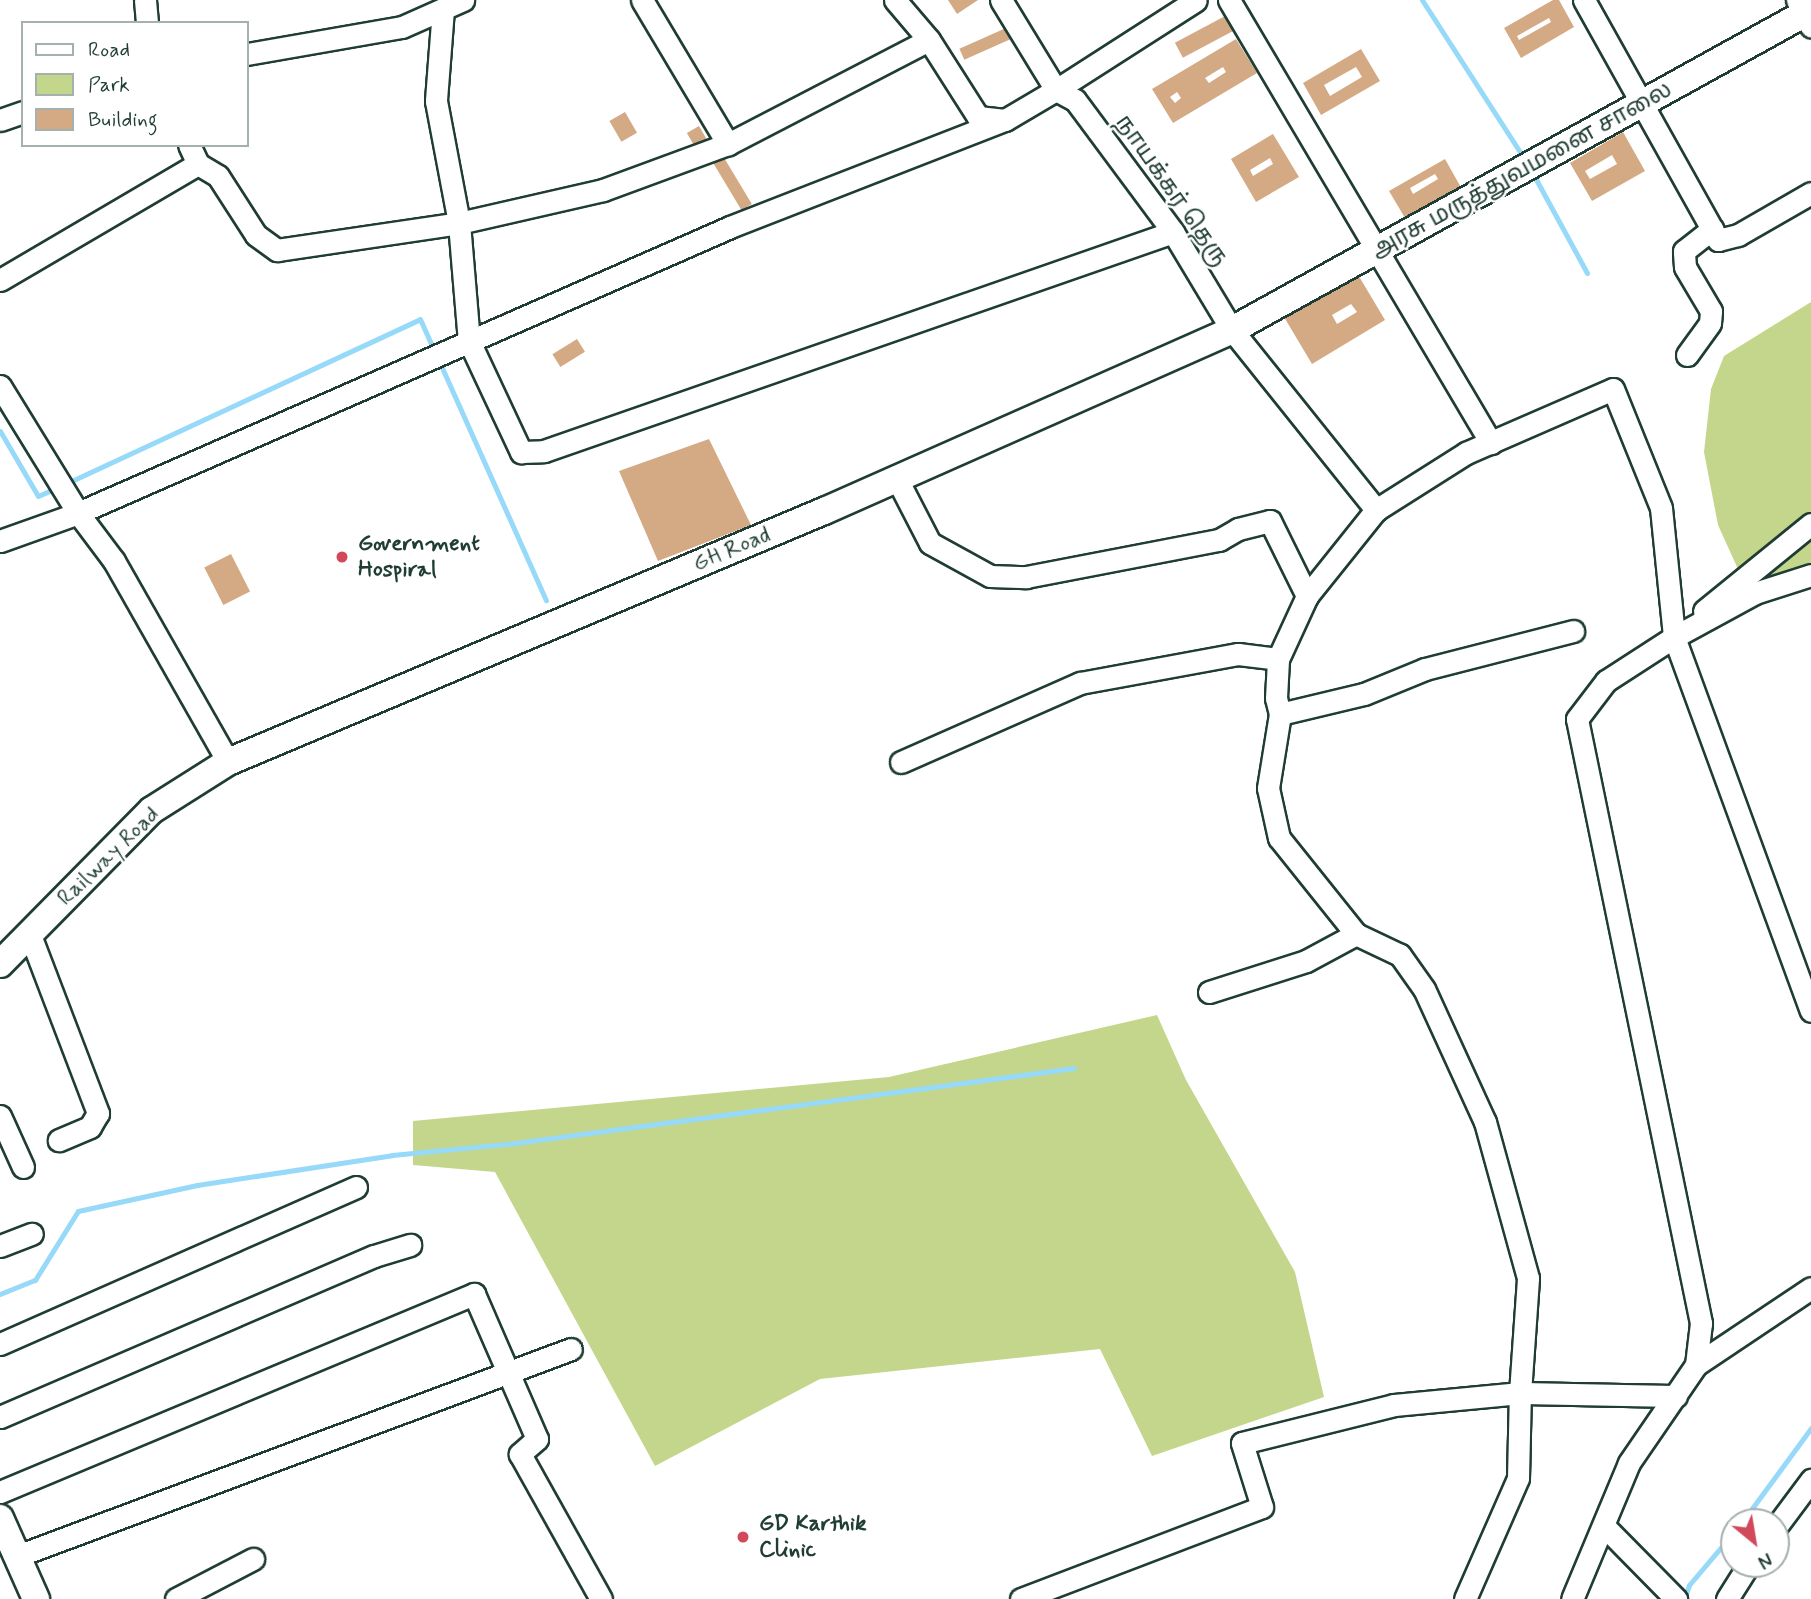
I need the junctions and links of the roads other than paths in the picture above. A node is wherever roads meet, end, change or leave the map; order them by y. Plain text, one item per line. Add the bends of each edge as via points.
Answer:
1 (145, 0) edge
2 (642, 0) edge
3 (895, 0) edge
4 (1001, 0) edge
5 (1196, 0) edge
6 (1229, 0) edge
7 (1584, 0) edge
8 (453, 4) edge
9 (1806, 13) edge
10 (148, 21) edge
11 (929, 40) junction
12 (248, 54) edge
13 (1056, 90) junction
14 (1642, 105) junction
15 (21, 113) edge
16 (0, 120) edge
17 (1005, 120) junction
18 (728, 144) junction
19 (194, 155) edge
20 (1811, 193) edge
21 (459, 223) junction
22 (1712, 229) junction
23 (1173, 232) junction
24 (1378, 251) junction
25 (0, 279) edge
26 (1232, 330) junction
27 (469, 341) junction
28 (1687, 355) dead end
29 (0, 386) edge
30 (1491, 443) junction
31 (897, 479) junction
32 (1376, 510) junction
33 (78, 513) junction
34 (1811, 524) edge
35 (0, 541) edge
36 (1811, 575) edge
37 (1307, 596) junction
38 (1573, 631) dead end
39 (1674, 637) junction
40 (1278, 659) junction
41 (1280, 714) junction
42 (228, 762) junction
43 (901, 762) dead end
44 (1356, 934) junction
45 (30, 935) junction
46 (0, 964) edge
47 (1209, 992) dead end
48 (1811, 1011) edge
49 (0, 1116) edge
50 (59, 1140) dead end
51 (23, 1167) dead end
52 (356, 1187) dead end
53 (32, 1234) dead end
54 (410, 1245) dead end
55 (0, 1246) edge
56 (1811, 1288) edge
57 (0, 1344) edge
58 (571, 1349) dead end
59 (1696, 1365) junction
60 (510, 1371) junction
61 (1520, 1393) junction
62 (1676, 1396) junction
63 (0, 1417) edge
64 (1811, 1480) edge
65 (0, 1492) edge
66 (1790, 1508) edge
67 (0, 1518) edge
68 (1604, 1526) junction
69 (20, 1555) junction
70 (253, 1559) dead end
71 (1740, 1578) edge
72 (36, 1599) edge
73 (176, 1599) edge
74 (601, 1599) edge
75 (1021, 1599) edge
76 (1465, 1599) edge
77 (1572, 1599) edge
78 (1676, 1599) edge
79 (1727, 1599) edge

1 - 10 street
2 - 18 street
3 - 11 street
4 - 13 street
5 - 13 street
6 - 24 street
7 - 14 street
8 - 12 street via 402,27
8 - 21 street via 436,101
9 - 14 main road, அரசு மருத்துவமனை சாலை
11 - 17 street via 978,117
11 - 18 street
13 - 17 street
13 - 23 street, நாயக்கர் தெரு via 1075,100
14 - 22 street
14 - 24 main road, அரசு மருத்துவமனை சாலை
15 - 16 street
17 - 27 street via 730,227
18 - 21 street via 603,190
19 - 21 street via 218,176 256,235 278,250
19 - 25 street
20 - 22 street via 1738,235 1718,240
21 - 27 street
22 - 28 street via 1684,251 1685,267 1711,311 1710,323
23 - 26 street, நாயக்கர் தெரு
23 - 27 street via 544,451 521,452
24 - 26 main road, அரசு மருத்துவமனை சாலை
24 - 30 street
26 - 31 main road, GH Road
26 - 32 street, நாயக்கர் தெரு
27 - 33 street
29 - 33 street
30 - 32 street
30 - 39 street via 1614,389 1661,508
31 - 37 street via 930,542 990,576 1026,577 1219,540 1238,529 1270,521
31 - 42 main road, GH Road
32 - 37 street
33 - 35 street
33 - 42 street via 114,561
34 - 39 street
36 - 39 street via 1755,593
37 - 40 street
38 - 41 street via 1425,669 1364,694
39 - 48 street
39 - 59 street via 1606,681 1577,719 1701,1323
40 - 41 street
40 - 43 street via 1238,654 1080,683
41 - 44 street via 1268,788 1279,838
42 - 45 main road, Railway Road via 152,810
44 - 47 street via 1306,961
44 - 61 street via 1400,955 1424,989 1485,1122 1528,1278
45 - 46 main road, Railway Road
45 - 50 street via 97,1113 90,1127
49 - 51 street
52 - 57 street
53 - 55 street
54 - 63 street via 374,1256
56 - 59 street
58 - 60 street
59 - 62 street
60 - 65 street via 474,1294
60 - 69 street
60 - 74 street via 537,1439 520,1454
61 - 62 street
61 - 75 street via 1394,1405 1242,1443 1262,1507
61 - 76 street via 1518,1478
62 - 68 street via 1629,1463
64 - 66 street
67 - 69 main road
68 - 77 street
68 - 78 street
69 - 72 main road
70 - 73 street
71 - 79 street

